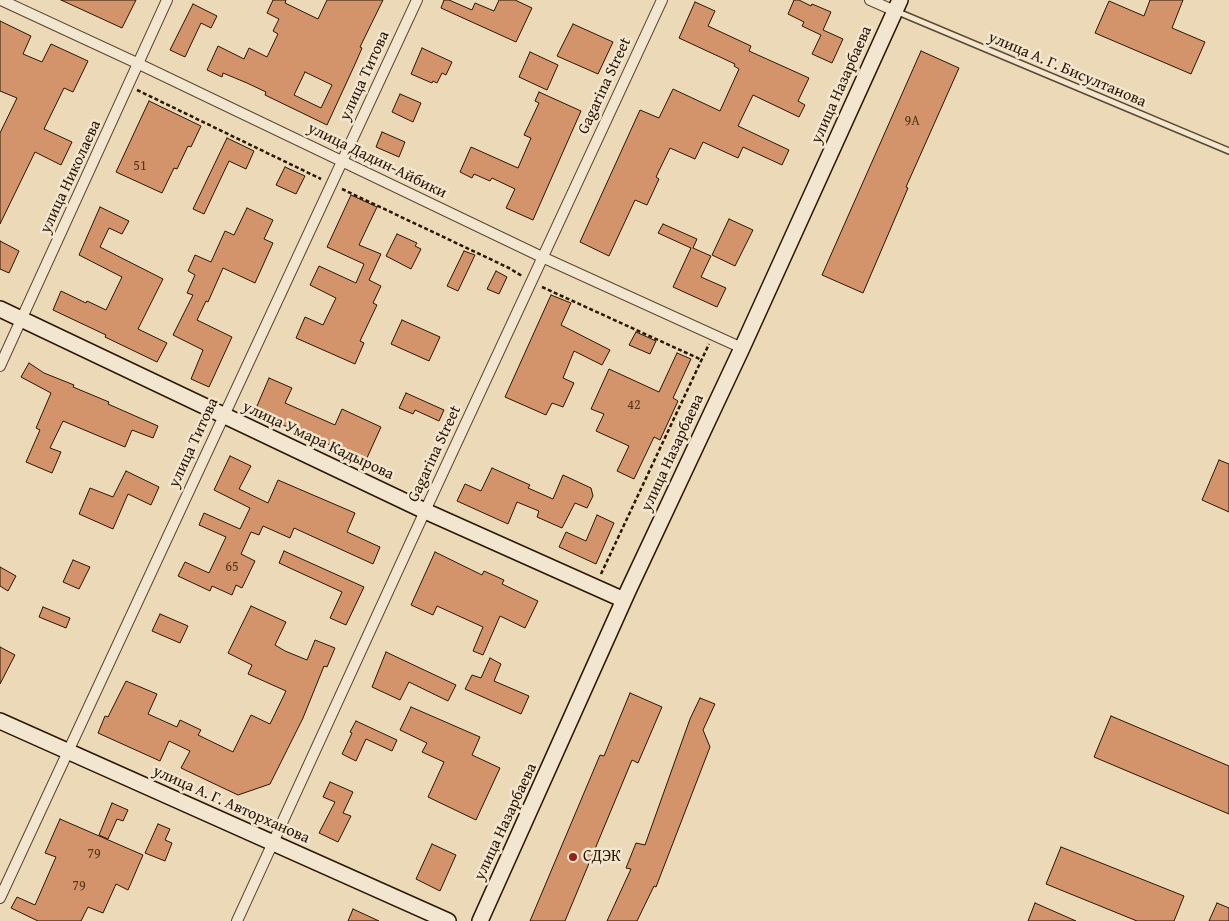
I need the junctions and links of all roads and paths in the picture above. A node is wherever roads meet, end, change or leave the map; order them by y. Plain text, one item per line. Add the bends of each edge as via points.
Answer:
1 (1, 0) edge
2 (167, 0) edge
3 (417, 0) edge
4 (662, 0) edge
5 (870, 0) edge
6 (897, 5) edge
7 (139, 64) junction
8 (129, 86) junction
9 (1229, 151) edge
10 (342, 161) junction
11 (331, 184) junction
12 (542, 257) junction
13 (531, 281) junction
14 (0, 309) edge
15 (22, 319) junction
16 (713, 336) junction
17 (742, 348) junction
18 (702, 360) junction
19 (0, 366) edge
20 (223, 416) junction
21 (425, 511) junction
22 (595, 586) junction
23 (624, 600) junction
24 (0, 721) edge
25 (68, 753) junction
26 (274, 843) junction
27 (0, 898) edge
28 (237, 921) edge
29 (448, 921) edge
30 (480, 921) edge

1 - 7 street, улица Дадин-Айбики
2 - 7 street, улица Николаева
3 - 10 street, улица Титова
4 - 12 street, Gagarina Street
5 - 6 street
6 - 9 lane, улица А. Г. Бисултанова
6 - 17 street, улица Назарбаева
7 - 8 street, улица Николаева
7 - 10 street, улица Дадин-Айбики
8 - 11 path
8 - 15 street, улица Николаева
10 - 11 street, улица Титова
10 - 12 street, улица Дадин-Айбики
11 - 13 path
11 - 20 street, улица Титова
12 - 13 street, Gagarina Street
12 - 16 street, улица Дадин-Айбики
13 - 18 path
13 - 21 street, Gagarina Street
14 - 15 street, улица Умара Кадырова
15 - 19 street, улица Николаева
15 - 20 street, улица Умара Кадырова
16 - 17 street, улица Дадин-Айбики
16 - 18 path
17 - 23 street, улица Назарбаева
18 - 22 path
20 - 21 street, улица Умара Кадырова
20 - 25 street, улица Титова
21 - 22 street, улица Умара Кадырова
21 - 26 street, Gagarina Street
22 - 23 street, улица Умара Кадырова
23 - 30 street, улица Назарбаева
24 - 25 street, улица А. Г. Авторханова
25 - 26 street, улица А. Г. Авторханова
25 - 27 street, улица Титова
26 - 28 street, Gagarina Street
26 - 29 street, улица А. Г. Авторханова

